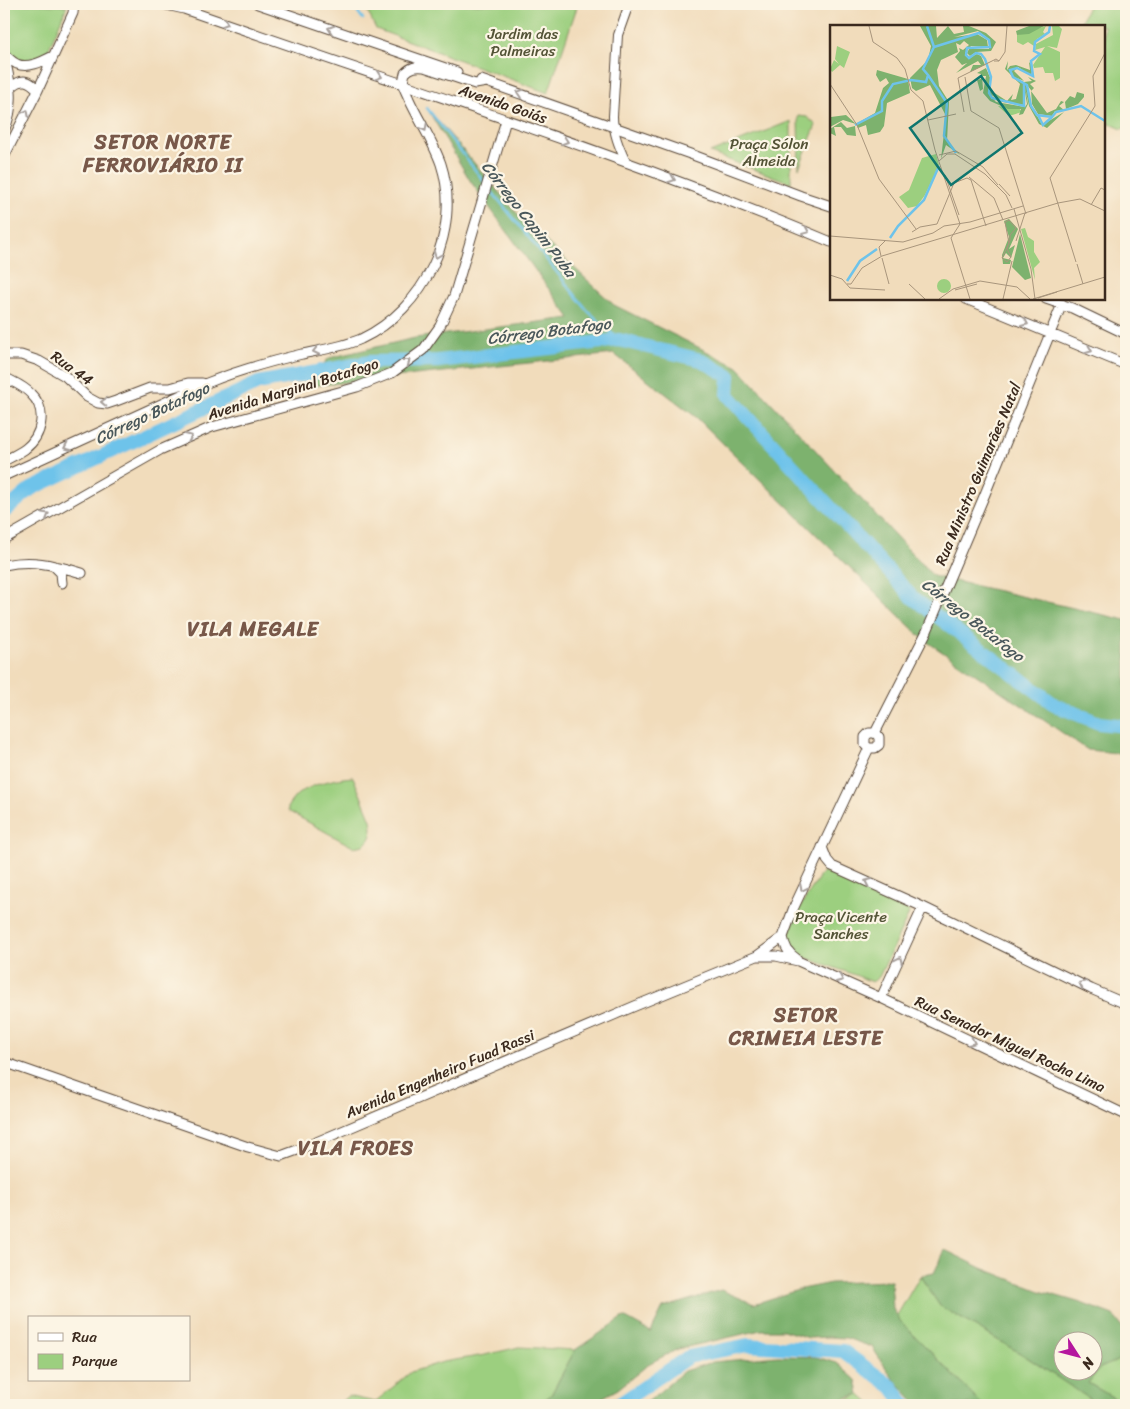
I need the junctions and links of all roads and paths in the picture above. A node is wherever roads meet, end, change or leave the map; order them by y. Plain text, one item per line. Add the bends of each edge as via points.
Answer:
1 (74, 4) edge
2 (162, 4) edge
3 (258, 4) edge
4 (628, 4) edge
5 (4, 54) edge
6 (53, 56) junction
7 (487, 82) junction
8 (403, 84) junction
9 (12, 88) junction
10 (38, 90) junction
11 (506, 120) junction
12 (613, 126) junction
13 (4, 131) edge
14 (4, 156) edge
15 (626, 162) junction
16 (830, 206) edge
17 (830, 242) edge
18 (968, 300) edge
19 (1049, 300) edge
20 (1062, 304) junction
21 (1126, 334) edge
22 (1051, 335) junction
23 (4, 355) edge
24 (1126, 366) edge
25 (4, 378) edge
26 (207, 383) junction
27 (4, 461) edge
28 (4, 476) edge
29 (4, 539) edge
30 (4, 565) edge
31 (54, 565) junction
32 (82, 572) dead end
33 (62, 583) dead end
34 (822, 847) junction
35 (832, 866) junction
36 (812, 870) junction
37 (904, 899) junction
38 (923, 907) junction
39 (917, 922) junction
40 (783, 937) junction
41 (757, 956) junction
42 (798, 961) junction
43 (881, 998) junction
44 (1126, 1004) edge
45 (4, 1062) edge
46 (1126, 1115) edge

1 - 6 main road via 74,13
2 -> 8 main road, Avenida Goiás
7 -> 3 main road, Avenida Goiás
4 - 12 street via 618,35
5 - 6 main road via 20,65
5 - 9 main road
6 - 10 main road
7 - 8 main road via 475,84 418,66 405,73
12 -> 7 main road, Avenida Goiás
8 - 11 main road, Avenida Goiás
8 -> 26 main road, Avenida Marginal Botafogo via 438,156 446,184 445,227 427,278 394,317 360,339 236,371
9 - 10 main road via 24,80
9 - 13 main road
14 -> 10 main road
11 -> 15 main road, Avenida Goiás
29 -> 11 main road, Avenida Marginal Botafogo via 160,450 212,427 357,387 392,374 423,350 451,304
12 - 15 street
12 - 16 main road, Avenida Goiás
15 -> 17 main road, Avenida Goiás
18 -> 22 main road
19 - 20 main road
20 - 21 main road
20 - 22 main road, Rua Ministro Guimarães Natal
22 -> 24 main road
22 - 34 main road, Rua Ministro Guimarães Natal via 939,602 875,733 879,737 879,745 869,748
26 -> 23 main road, Rua 44 via 150,388 107,404 98,403 65,376 39,361 21,355
25 - 27 main road via 33,395 41,412 38,435 24,449
26 -> 28 main road, Avenida Marginal Botafogo
30 - 31 main road via 20,562
31 - 32 main road
31 - 33 main road via 61,574
34 - 35 main road
34 - 36 main road
35 - 36 main road
37 -> 35 main road
36 -> 40 main road
37 - 38 main road
37 - 39 main road via 916,909
38 - 39 main road
44 -> 38 main road
43 -> 39 main road
40 - 41 main road
40 - 42 main road via 789,954
41 - 42 main road, Avenida Engenheiro Fuad Rassi
41 - 45 main road, Avenida Engenheiro Fuad Rassi via 281,1156
42 -> 43 main road, Avenida Engenheiro Fuad Rassi
43 -> 46 main road, Rua Senador Miguel Rocha Lima

